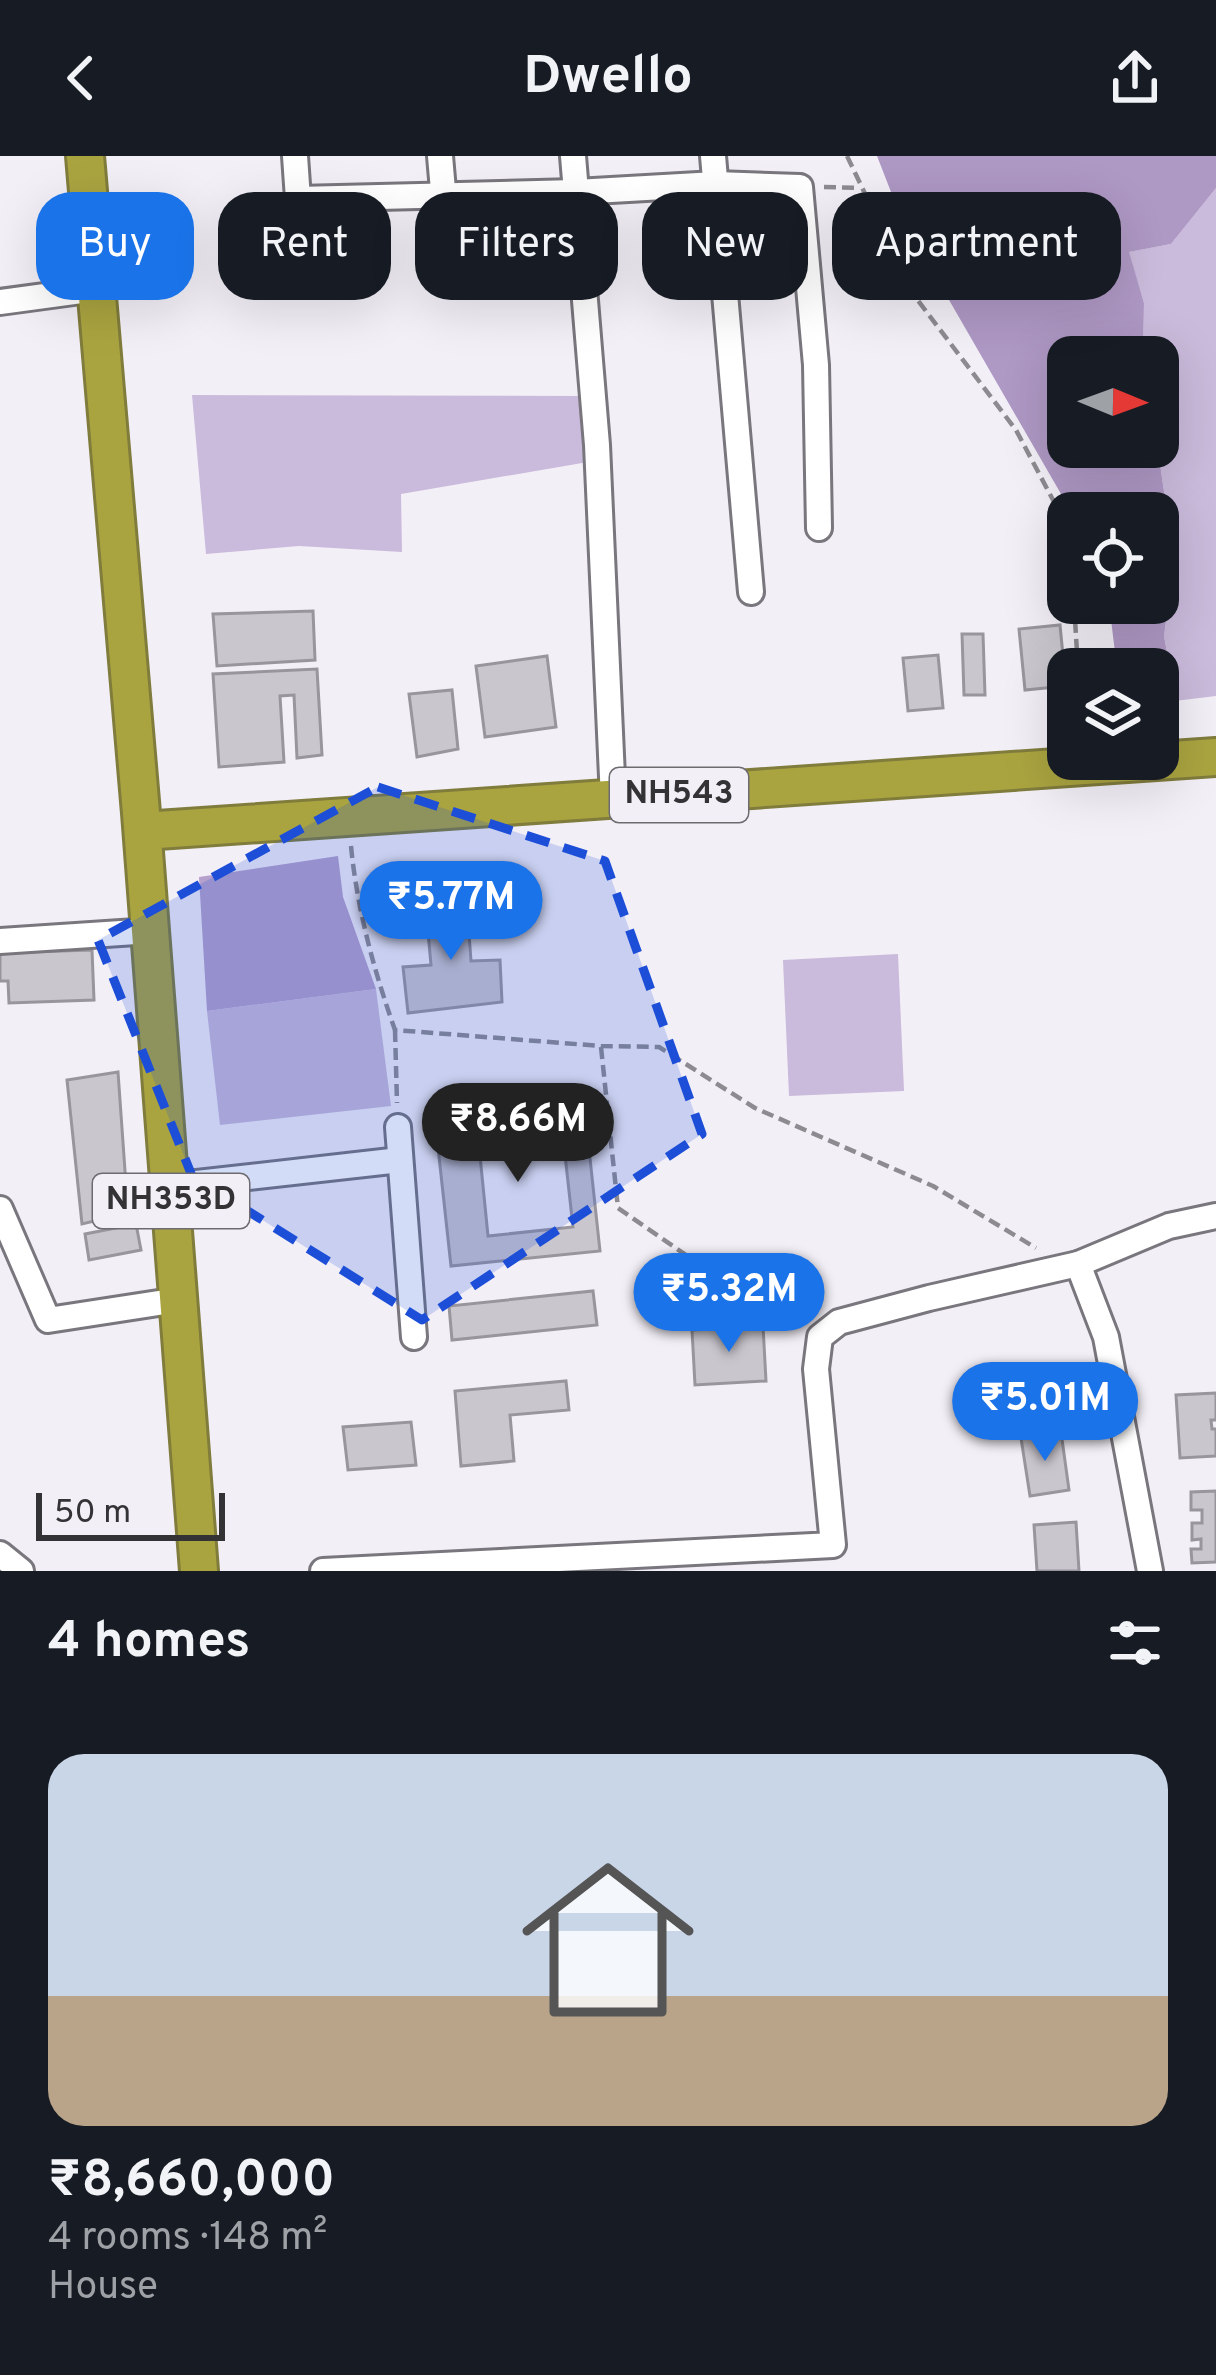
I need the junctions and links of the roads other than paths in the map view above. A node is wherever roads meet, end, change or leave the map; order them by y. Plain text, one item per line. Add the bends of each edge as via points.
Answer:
1 (86, 156) edge
2 (295, 156) edge
3 (440, 156) edge
4 (573, 156) edge
5 (713, 156) edge
6 (716, 184) junction
7 (89, 192) edge
8 (443, 192) edge
9 (576, 192) joint
10 (415, 195) edge
11 (36, 297) edge
12 (97, 300) edge
13 (585, 300) edge
14 (0, 302) edge
15 (819, 528) dead end
16 (751, 592) dead end
17 (1216, 757) edge
18 (613, 799) junction
19 (142, 830) junction
20 (151, 931) junction
21 (0, 941) edge
22 (398, 1127) road end
23 (400, 1160) junction
24 (170, 1186) junction
25 (0, 1210) edge
26 (1216, 1216) edge
27 (1072, 1265) junction
28 (178, 1300) junction
29 (414, 1337) dead end
30 (0, 1554) edge
31 (21, 1571) edge
32 (199, 1571) edge
33 (323, 1571) edge
34 (1150, 1571) edge

1 - 7 highway, NH353D
2 - 10 street via 298,199
3 - 8 street
4 - 9 street
5 - 6 street
6 - 9 street
6 - 15 street via 800,187 817,365
6 - 16 street
11 - 14 street
12 - 19 highway, NH353D
13 - 18 street
17 - 18 highway, NH543
18 - 19 highway, NH543
19 - 20 highway, NH353D
20 - 21 street
20 - 24 highway, NH353D
22 - 23 street
23 - 24 street
23 - 29 street
24 - 28 highway, NH353D
25 - 28 street via 48,1320
26 - 27 street
27 - 33 street via 839,1322 820,1337 833,1545
27 - 34 street via 1106,1337
28 - 32 highway, NH353D
30 - 31 street

